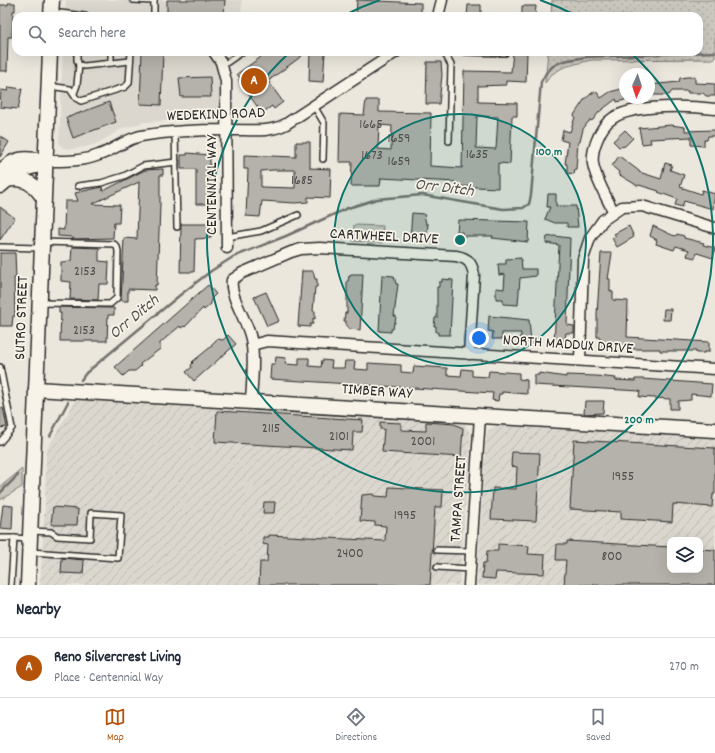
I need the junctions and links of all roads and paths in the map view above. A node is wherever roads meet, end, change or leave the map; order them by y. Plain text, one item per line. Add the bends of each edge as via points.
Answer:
1 (133, 0) edge
2 (442, 0) edge
3 (154, 1) edge
4 (52, 9) edge
5 (65, 12) edge
6 (154, 12) edge
7 (439, 12) edge
8 (50, 56) edge
9 (77, 56) edge
10 (111, 56) edge
11 (130, 56) edge
12 (216, 56) edge
13 (236, 56) edge
14 (390, 56) edge
15 (446, 56) edge
16 (130, 61) junction
17 (111, 63) junction
18 (79, 65) junction
19 (222, 66) junction
20 (48, 86) junction
21 (74, 93) junction
22 (314, 106) junction
23 (715, 109) edge
24 (227, 130) junction
25 (175, 132) junction
26 (449, 141) dead end
27 (323, 159) dead end
28 (44, 161) junction
29 (176, 162) junction
30 (2, 180) edge
31 (78, 186) dead end
32 (43, 198) junction
33 (613, 212) junction
34 (298, 215) dead end
35 (177, 227) dead end
36 (715, 228) edge
37 (227, 237) junction
38 (42, 245) junction
39 (0, 247) edge
40 (227, 248) dead end
41 (40, 303) junction
42 (252, 345) junction
43 (469, 354) junction
44 (580, 360) junction
45 (0, 367) edge
46 (715, 369) edge
47 (36, 389) junction
48 (251, 402) junction
49 (480, 416) junction
50 (715, 430) edge
51 (0, 442) edge
52 (0, 538) edge
53 (14, 538) junction
54 (31, 541) junction
55 (437, 550) dead end
56 (471, 551) junction
57 (437, 567) dead end
58 (470, 569) junction
59 (11, 585) edge
60 (28, 585) edge
61 (469, 585) edge

1 - 3 lane
2 - 7 street
3 - 6 lane
4 - 5 lane
8 - 20 street, SUTRO STREET
9 - 18 lane
10 - 17 lane
11 - 16 lane
12 - 19 street, CENTENNIAL WAY
13 - 19 lane
14 - 22 street, WEDEKIND ROAD
15 - 26 lane via 451,65
16 - 17 lane
16 - 21 lane via 129,83 125,87 81,101
17 - 18 lane
18 - 21 lane
19 - 24 street, CENTENNIAL WAY via 226,81
20 - 21 lane via 70,89
20 - 28 street, SUTRO STREET
22 - 24 street, WEDEKIND ROAD via 277,129
22 - 27 lane via 324,123
23 - 33 street via 674,107 634,110 613,118 606,125 595,145 594,164 596,175
24 - 25 street, WEDEKIND ROAD
24 - 37 street, CENTENNIAL WAY
25 - 28 street, WEDEKIND ROAD via 134,138 78,161
25 - 29 lane
28 - 30 street, WEDEKIND ROAD
28 - 32 street, SUTRO STREET
29 - 31 lane via 143,166 124,176
29 - 35 lane
30 - 32 street via 24,179 36,188
32 - 38 street, SUTRO STREET
33 - 36 street via 622,207 642,206
33 - 44 street via 595,229 585,249
34 - 37 lane via 261,230
37 - 40 street, CENTENNIAL WAY
38 - 39 lane
38 - 41 street, SUTRO STREET
38 - 41 lane via 114,244 118,251 118,285 117,298 110,304
41 - 47 street, SUTRO STREET
42 - 43 street, NORTH MADDUX DRIVE via 267,341
42 - 43 street, CARTWHEEL DRIVE via 248,326 232,290 232,280 242,273 306,248 462,257 471,262 474,275
42 - 48 street
43 - 44 street, NORTH MADDUX DRIVE
44 - 46 street, NORTH MADDUX DRIVE
45 - 51 lane via 12,428
47 - 48 street, TIMBER WAY
47 - 54 street, SUTRO STREET
48 - 49 street, TIMBER WAY
49 - 50 street, TIMBER WAY
49 - 56 street, TAMPA STREET
52 - 53 lane
53 - 54 lane
53 - 59 lane
54 - 54 lane via 118,558 121,515 91,513 90,538 57,536 51,532
54 - 60 street, SUTRO STREET
55 - 56 lane
56 - 58 street, TAMPA STREET
57 - 58 lane
58 - 61 street, TAMPA STREET

